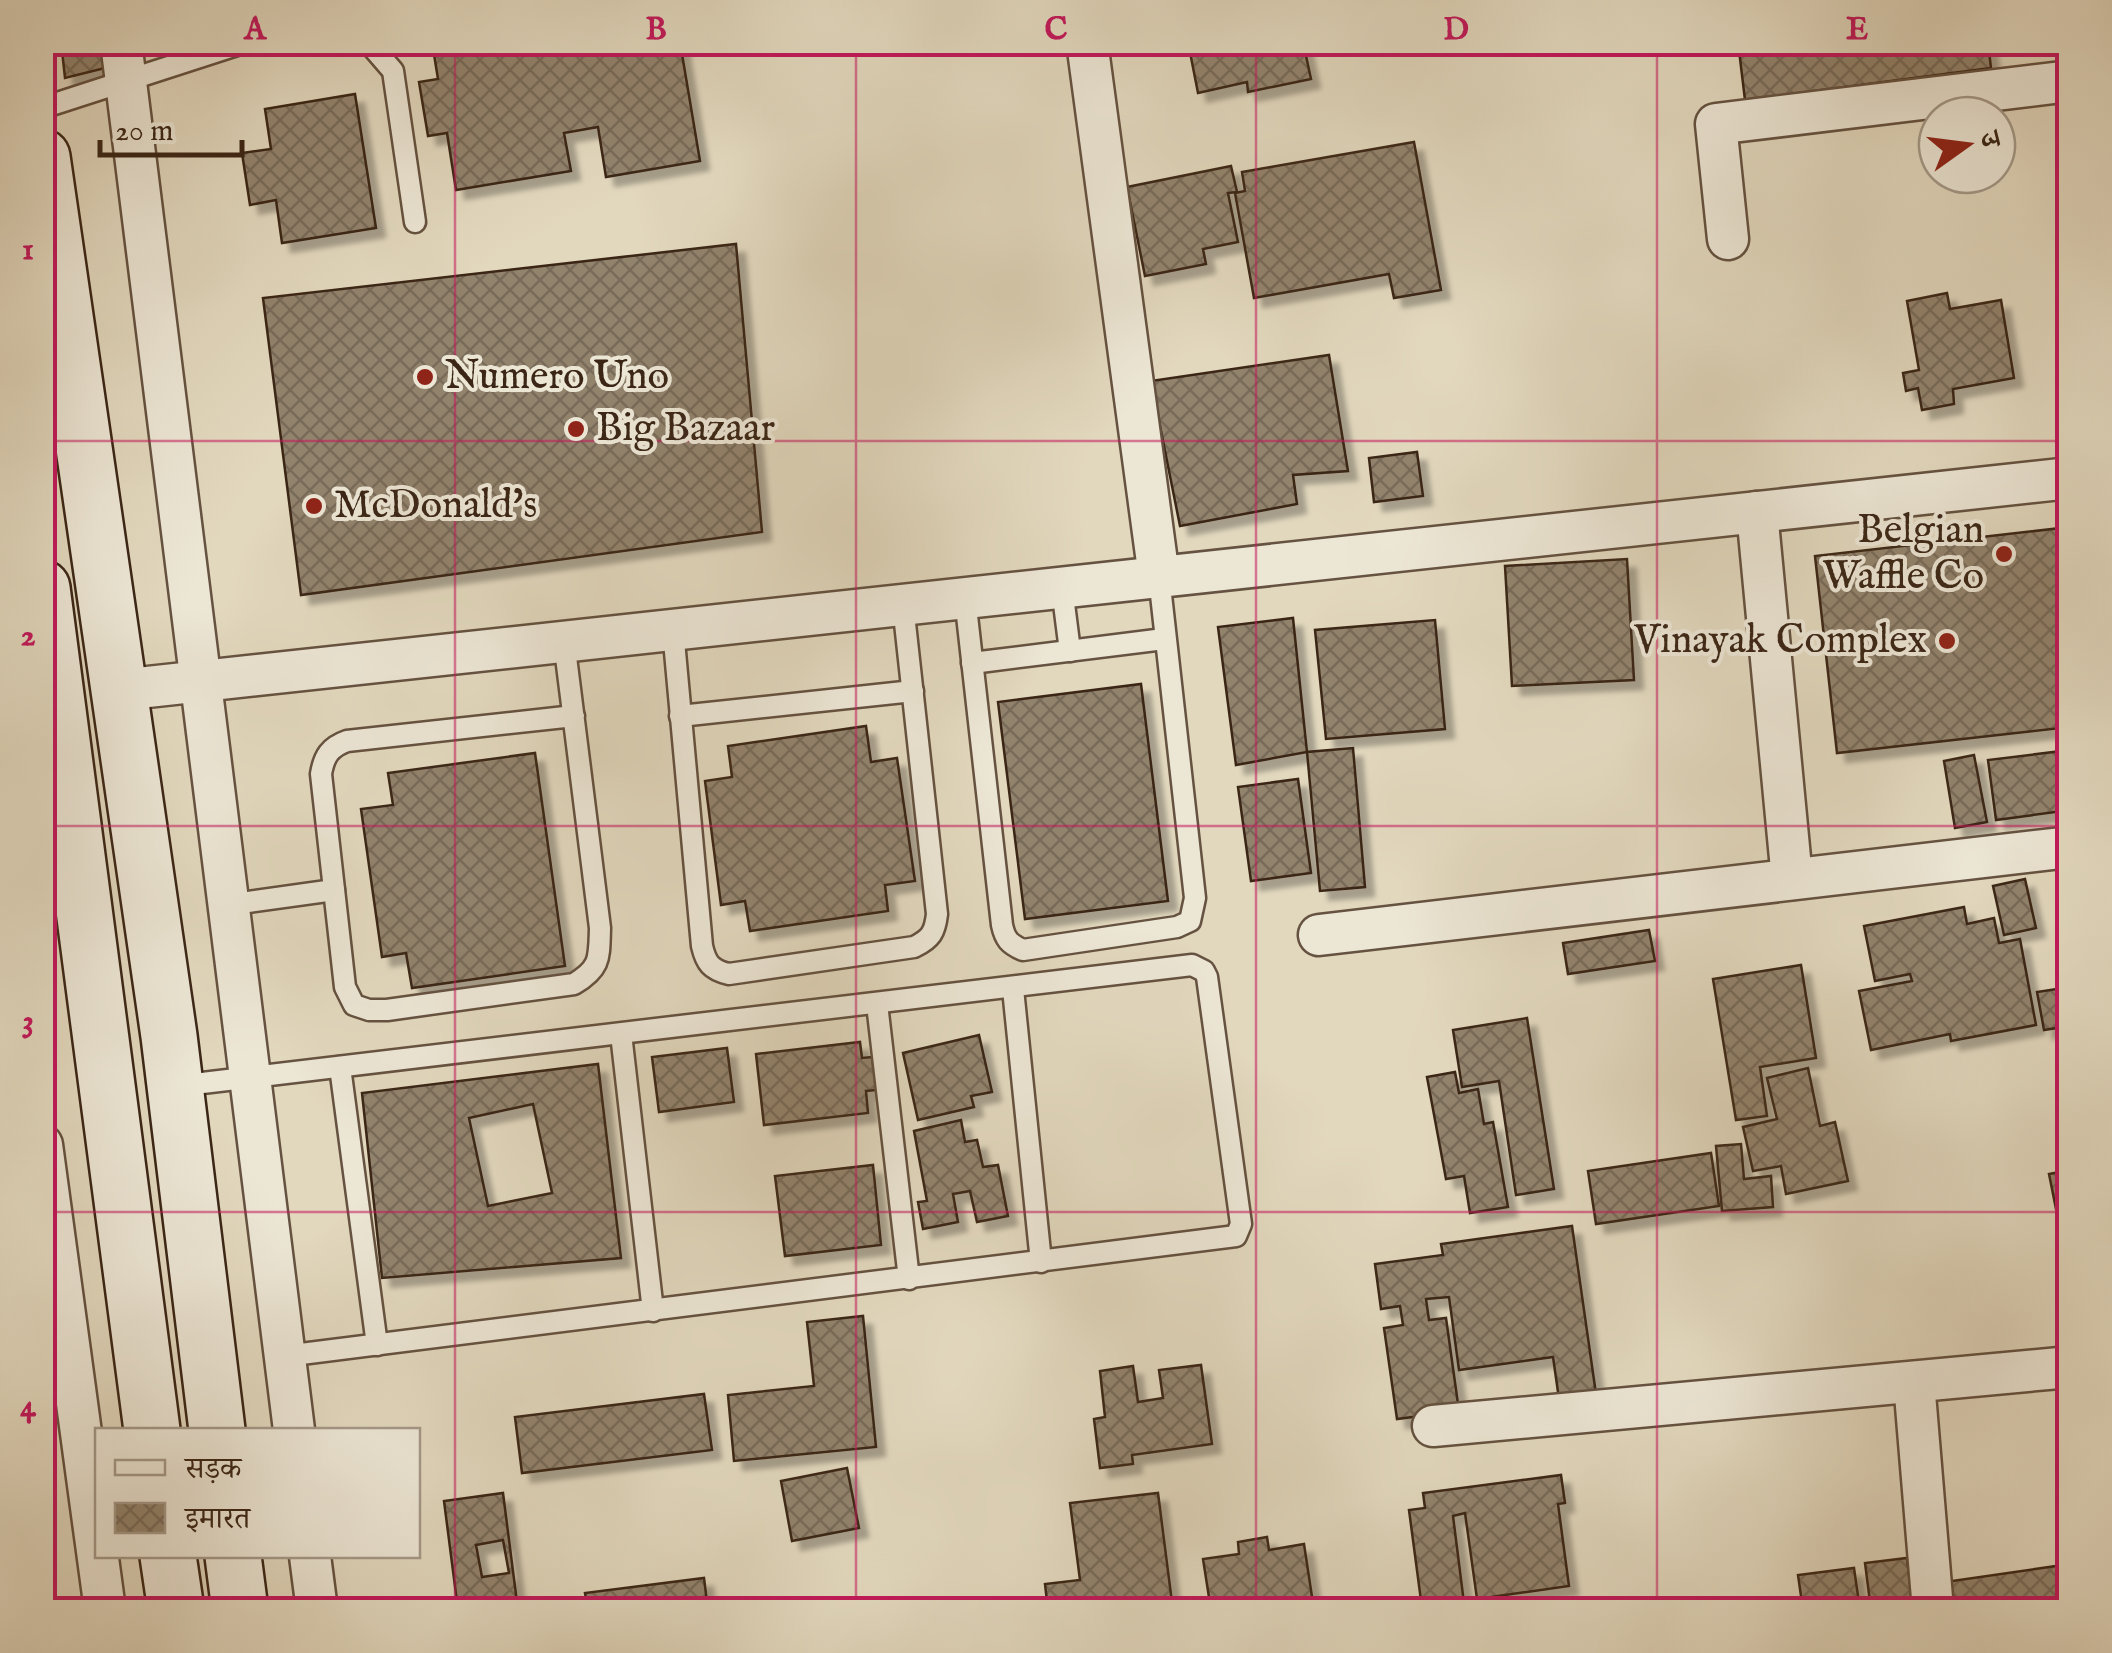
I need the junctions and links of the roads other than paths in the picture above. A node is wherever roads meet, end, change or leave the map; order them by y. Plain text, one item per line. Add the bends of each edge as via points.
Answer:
1 (246, 42) edge
2 (368, 42) edge
3 (1086, 42) edge
4 (123, 61) edge
5 (2070, 81) edge
6 (42, 108) edge
7 (42, 157) edge
8 (416, 222) dead end
9 (1728, 239) dead end
10 (2070, 478) edge
11 (1757, 512) junction
12 (1159, 577) junction
13 (42, 588) edge
14 (1062, 588) junction
15 (965, 598) junction
16 (903, 605) junction
17 (673, 630) junction
18 (1164, 639) junction
19 (564, 641) junction
20 (1070, 651) junction
21 (972, 664) junction
22 (198, 681) junction
23 (120, 690) junction
24 (913, 691) junction
25 (50, 698) edge
26 (574, 716) junction
27 (680, 716) junction
28 (2070, 847) edge
29 (1792, 879) junction
30 (334, 890) junction
31 (227, 905) junction
32 (1319, 935) dead end
33 (1012, 988) junction
34 (878, 1004) junction
35 (621, 1034) junction
36 (340, 1067) junction
37 (250, 1078) junction
38 (175, 1086) junction
39 (42, 1145) edge
40 (1041, 1262) junction
41 (909, 1279) junction
42 (654, 1311) junction
43 (377, 1345) junction
44 (285, 1356) junction
45 (2070, 1366) edge
46 (1914, 1382) junction
47 (1434, 1426) dead end
48 (152, 1428) edge
49 (218, 1428) edge
50 (294, 1428) edge
51 (95, 1542) edge
52 (97, 1558) edge
53 (168, 1558) edge
54 (233, 1558) edge
55 (310, 1558) edge
56 (104, 1610) edge
57 (176, 1610) edge
58 (240, 1610) edge
59 (317, 1610) edge
60 (1932, 1610) edge

1 - 4 lane
2 - 8 lane via 394,72
3 - 12 street
4 - 6 lane
4 - 22 street
5 - 9 street via 1716,124
7 - 23 main road
10 - 11 street
11 - 12 street
11 - 29 street
12 - 14 street
12 - 18 lane
13 - 25 main road
14 - 15 street
14 - 20 lane
15 - 16 street
15 - 21 lane
16 - 17 street
16 - 24 lane
17 - 19 street
17 - 27 lane
18 - 20 lane
18 - 21 lane via 1195,898 1190,921 1022,950 1011,945 1002,925
19 - 22 street
19 - 26 lane
20 - 21 lane
22 - 23 street
22 - 31 street
23 - 38 main road
24 - 27 lane
24 - 27 lane via 935,930 914,947 729,974 705,960 702,946
25 - 48 main road
26 - 30 lane via 335,745 322,774
26 - 30 lane via 600,928 593,973 574,984 369,1010 354,1005 345,987
28 - 29 street
29 - 32 street
30 - 31 lane
31 - 37 street
33 - 34 lane
33 - 40 lane
33 - 40 lane via 1192,966 1204,971 1241,1224 1229,1238
34 - 35 lane
34 - 41 lane
35 - 36 lane
35 - 42 lane
36 - 37 lane
36 - 43 lane
37 - 38 lane
37 - 44 street
38 - 49 main road
39 - 51 street
40 - 41 lane
41 - 42 lane
42 - 43 lane
43 - 44 lane
44 - 50 street
45 - 46 street
46 - 47 street
46 - 60 street
52 - 56 street
53 - 57 main road
54 - 58 main road
55 - 59 street

